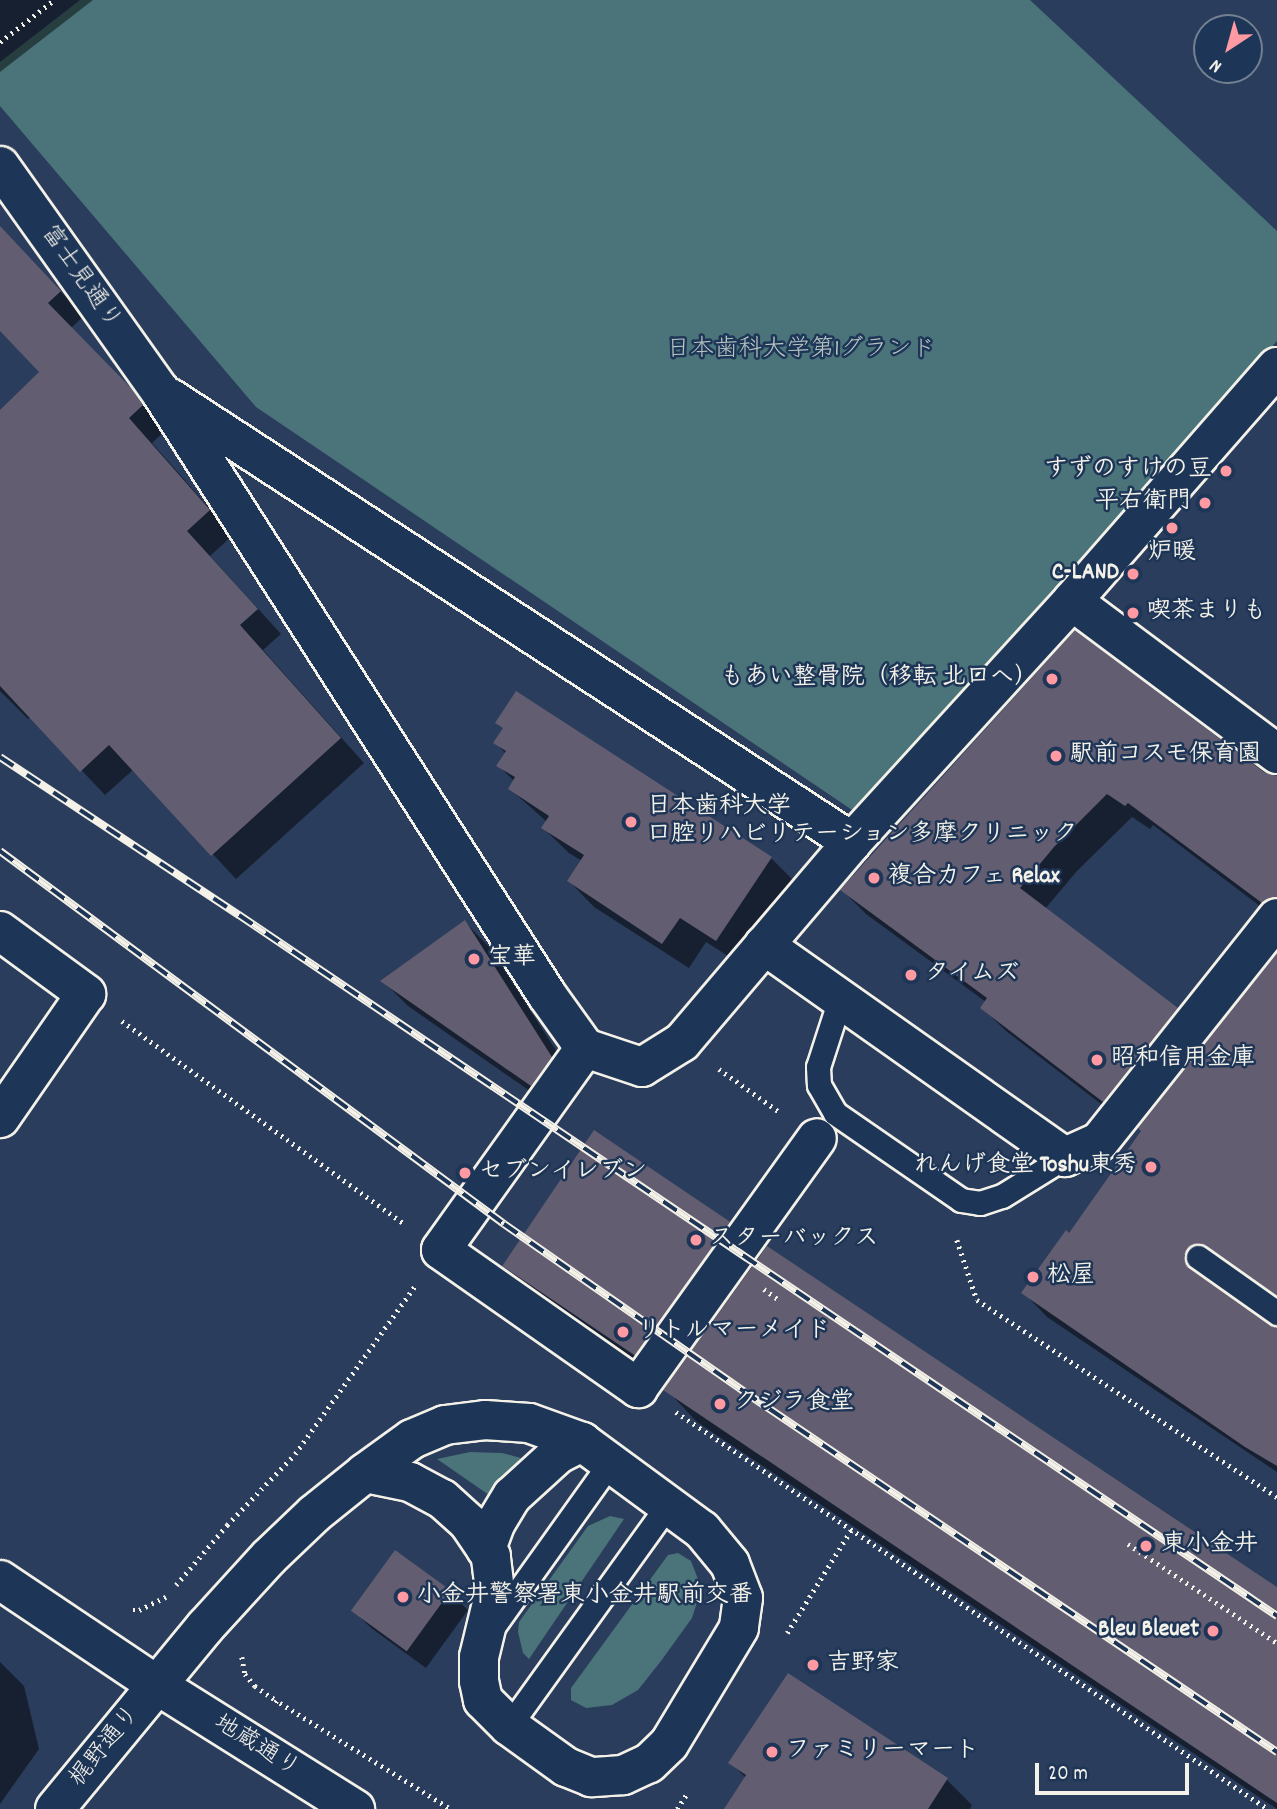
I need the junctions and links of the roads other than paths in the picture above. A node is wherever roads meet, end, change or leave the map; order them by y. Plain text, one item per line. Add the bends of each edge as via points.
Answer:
1 (0, 166) edge
2 (1277, 367) edge
3 (160, 391) junction
4 (1260, 404) edge
5 (1072, 601) junction
6 (1277, 754) edge
7 (852, 842) junction
8 (1277, 918) edge
9 (0, 931) edge
10 (764, 945) junction
11 (840, 999) junction
12 (585, 1048) junction
13 (0, 1118) edge
14 (817, 1138) road end
15 (1065, 1157) junction
16 (1198, 1257) dead end
17 (1277, 1313) edge
18 (596, 1453) junction
19 (365, 1474) junction
20 (668, 1505) junction
21 (486, 1549) junction
22 (0, 1580) edge
23 (485, 1638) junction
24 (157, 1685) junction
25 (509, 1726) junction
26 (55, 1809) edge
27 (355, 1809) edge

1 - 3 street, 富士見通り
2 - 4 street
3 - 7 street
3 - 12 street, 富士見通り
4 - 5 street
5 - 6 street
5 - 7 street
7 - 10 street
8 - 15 street via 1099,1142
9 - 13 street via 86,994
10 - 11 street
10 - 12 street via 682,1042 642,1067
11 - 15 street
11 - 15 lane via 818,1067 819,1084 835,1113 961,1200 980,1203 1002,1196
12 - 14 street via 441,1250 638,1388
16 - 17 lane
18 - 19 street, 梶野通り via 529,1423 485,1420 445,1426 412,1439
18 - 20 street, 梶野通り
18 - 21 street via 558,1454 512,1496
18 - 23 lane
19 - 21 street via 410,1482 442,1499 469,1523
19 - 24 street, 梶野通り via 269,1557
20 - 25 lane
20 - 25 street, 梶野通り via 702,1530 730,1564 743,1598 739,1628 669,1744 649,1763 623,1774 591,1777 566,1767
21 - 23 street, 梶野通り via 495,1591
22 - 24 street, 地蔵通り
23 - 25 street, 梶野通り via 478,1681 483,1700
24 - 26 street, 梶野通り
24 - 27 street, 地蔵通り

